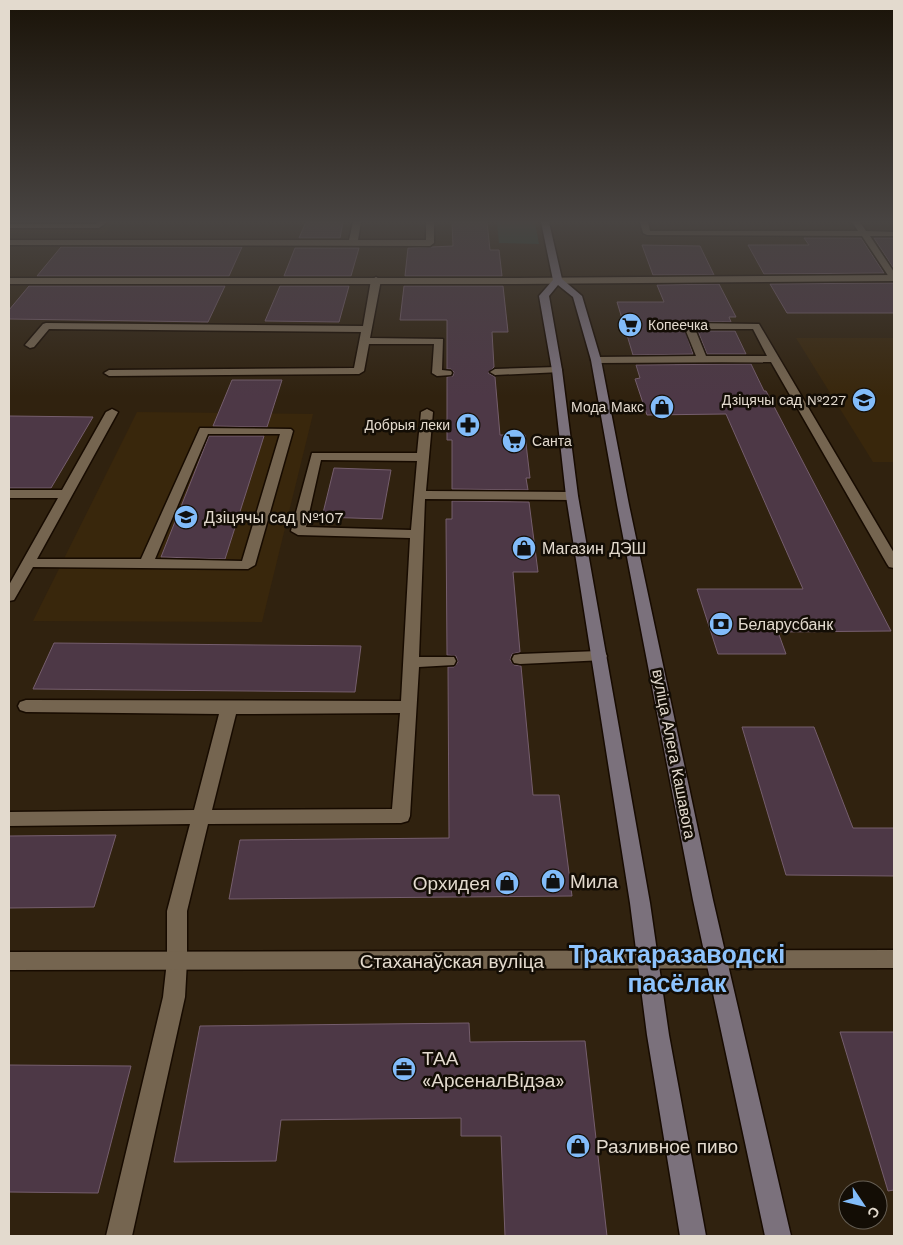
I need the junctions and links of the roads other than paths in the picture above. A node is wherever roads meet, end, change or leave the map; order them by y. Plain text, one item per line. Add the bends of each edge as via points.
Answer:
1 (339, 280) edge
2 (376, 280) edge
3 (558, 280) joint
4 (9, 281) edge
5 (367, 328) junction
6 (364, 341) junction
7 (30, 345) dead end
8 (702, 359) junction
9 (774, 359) junction
10 (596, 360) junction
11 (557, 370) junction
12 (495, 372) dead end
13 (109, 373) dead end
14 (447, 373) dead end
15 (112, 412) dead end
16 (427, 412) dead end
17 (423, 457) junction
18 (9, 494) edge
19 (66, 494) junction
20 (419, 495) junction
21 (572, 496) junction
22 (417, 534) junction
23 (28, 563) junction
24 (140, 563) junction
25 (894, 564) edge
26 (9, 597) edge
27 (599, 656) junction
28 (520, 658) dead end
29 (448, 661) dead end
30 (412, 662) junction
31 (26, 706) dead end
32 (409, 707) junction
33 (229, 708) junction
34 (201, 817) junction
35 (9, 819) edge
36 (716, 959) junction
37 (894, 959) edge
38 (177, 960) junction
39 (9, 961) edge
40 (647, 961) junction
41 (119, 1236) edge
42 (693, 1236) edge
43 (778, 1236) edge

1 - 4 street
2 - 5 street
3 - 10 main road, вуліца Алега Кашавога via 577,296
3 - 11 main road via 544,296
5 - 6 street
5 - 7 street via 46,326
6 - 13 street via 359,371
6 - 14 street via 440,341 437,373
8 - 9 street
8 - 9 street via 689,326 756,326
8 - 10 street
9 - 25 street
10 - 36 main road, вуліца Алега Кашавога
11 - 12 street
11 - 21 main road
15 - 19 street
16 - 17 street
17 - 20 street
17 - 22 street via 316,456 298,531
18 - 19 street
19 - 23 street
20 - 21 street
20 - 22 street
21 - 27 main road
22 - 30 street
23 - 24 street
23 - 26 street
24 - 24 street via 146,563 204,430 287,431 248,565
27 - 28 street
27 - 40 main road
29 - 30 street
30 - 32 street
31 - 33 street
32 - 33 street
32 - 34 street via 401,816
33 - 34 street
34 - 35 street
34 - 38 street via 177,911
36 - 37 street, Стаханаўская вуліца
36 - 40 street, Стаханаўская вуліца
36 - 43 main road, вуліца Алега Кашавога
38 - 39 street, Стаханаўская вуліца
38 - 40 street, Стаханаўская вуліца
38 - 41 street via 174,998
40 - 42 main road

